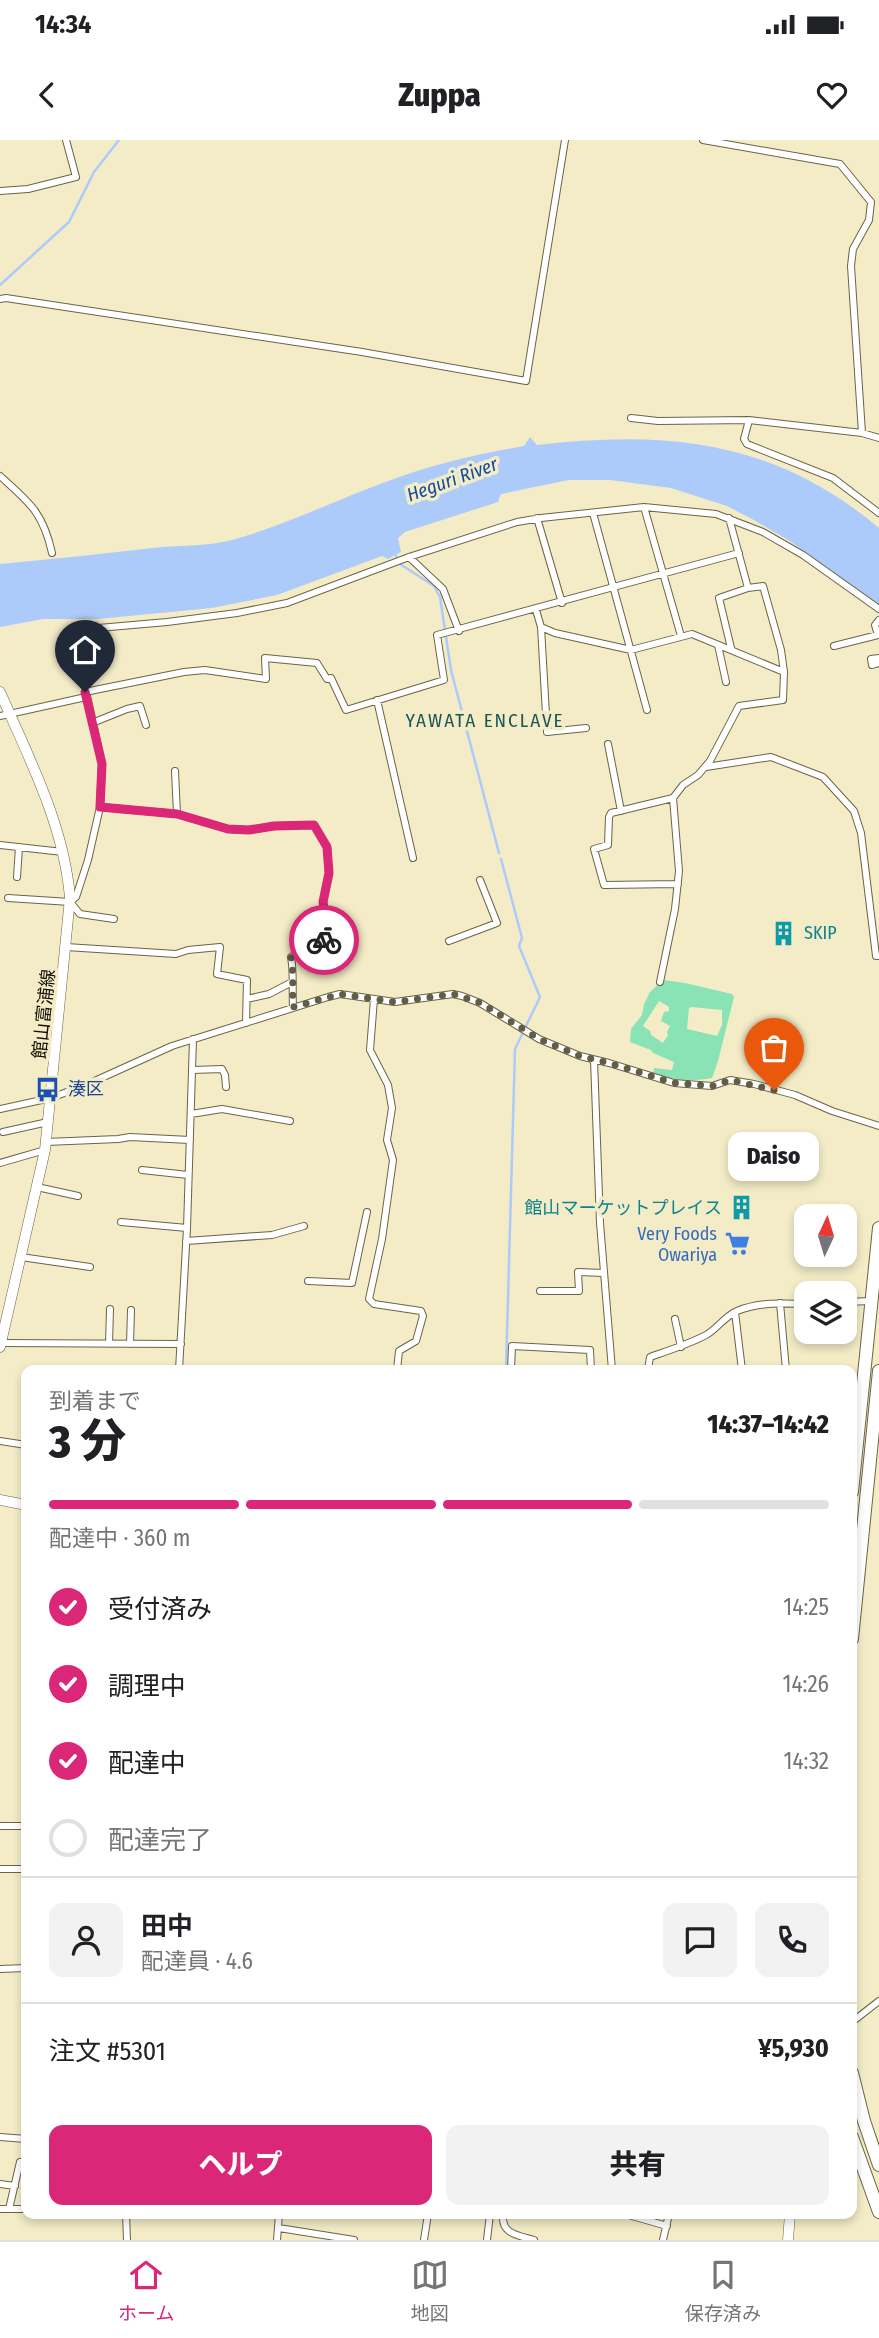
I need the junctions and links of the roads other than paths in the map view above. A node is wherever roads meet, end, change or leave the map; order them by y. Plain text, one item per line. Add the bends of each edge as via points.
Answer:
1 (66, 140) edge
2 (565, 140) edge
3 (703, 140) edge
4 (0, 191) edge
5 (0, 299) edge
6 (631, 418) dead end
7 (749, 421) junction
8 (862, 433) junction
9 (879, 438) edge
10 (0, 476) edge
11 (644, 507) junction
12 (593, 513) junction
13 (879, 513) edge
14 (537, 518) junction
15 (729, 518) junction
16 (52, 553) dead end
17 (739, 553) junction
18 (407, 558) junction
19 (663, 574) junction
20 (614, 588) junction
21 (748, 588) junction
22 (562, 603) junction
23 (879, 609) edge
24 (536, 610) junction
25 (879, 620) edge
26 (541, 626) junction
27 (459, 631) junction
28 (681, 636) junction
29 (718, 645) junction
30 (834, 646) dead end
31 (730, 648) junction
32 (631, 650) junction
33 (785, 672) junction
34 (726, 682) dead end
35 (0, 692) edge
36 (85, 694) junction
37 (377, 700) junction
38 (647, 710) dead end
39 (5, 715) edge
40 (92, 723) junction
41 (146, 725) dead end
42 (586, 727) dead end
43 (608, 744) dead end
44 (706, 767) junction
45 (174, 771) dead end
46 (673, 798) junction
47 (100, 807) junction
48 (621, 811) junction
49 (177, 814) junction
50 (0, 845) edge
51 (19, 847) junction
52 (63, 852) junction
53 (413, 858) dead end
54 (17, 877) dead end
55 (480, 880) dead end
56 (678, 884) junction
57 (8, 898) dead end
58 (70, 902) junction
59 (114, 919) dead end
60 (449, 941) dead end
61 (66, 947) junction
62 (879, 956) edge
63 (292, 982) junction
64 (660, 982) dead end
65 (247, 999) junction
66 (374, 999) junction
67 (293, 1007) junction
68 (246, 1023) junction
69 (193, 1040) junction
70 (594, 1060) junction
71 (192, 1070) junction
72 (226, 1087) dead end
73 (51, 1098) junction
74 (0, 1109) edge
75 (191, 1114) junction
76 (290, 1121) dead end
77 (48, 1122) junction
78 (879, 1126) edge
79 (4, 1132) dead end
80 (190, 1140) junction
81 (46, 1146) junction
82 (0, 1164) edge
83 (142, 1170) dead end
84 (188, 1175) junction
85 (37, 1187) junction
86 (78, 1196) dead end
87 (367, 1212) dead end
88 (121, 1222) dead end
89 (304, 1226) dead end
90 (187, 1228) junction
91 (879, 1228) edge
92 (186, 1241) junction
93 (21, 1257) junction
94 (90, 1267) dead end
95 (604, 1273) junction
96 (308, 1281) dead end
97 (540, 1291) dead end
98 (872, 1301) junction
99 (857, 1302) edge
100 (780, 1303) junction
101 (794, 1304) edge
102 (110, 1309) dead end
103 (131, 1310) dead end
104 (735, 1312) junction
105 (675, 1319) dead end
106 (1, 1340) edge
107 (109, 1344) junction
108 (130, 1344) junction
109 (181, 1344) junction
110 (681, 1347) junction
111 (179, 1365) edge
112 (398, 1365) edge
113 (511, 1365) edge
114 (591, 1365) edge
115 (612, 1365) edge
116 (649, 1365) edge
117 (741, 1365) edge
118 (786, 1365) edge
119 (879, 1379) edge
120 (0, 1441) edge
121 (21, 1444) edge
122 (857, 1444) edge
123 (0, 1500) edge
124 (21, 1504) edge
125 (857, 1591) edge
126 (21, 1825) edge
127 (0, 1826) edge
128 (21, 1868) edge
129 (0, 1869) edge
130 (21, 1968) edge
131 (0, 1969) edge
132 (879, 2001) edge
133 (857, 2019) edge
134 (857, 2093) edge
135 (0, 2137) edge
136 (21, 2139) edge
137 (857, 2151) edge
138 (20, 2162) dead end
139 (879, 2165) edge
140 (0, 2184) edge
141 (15, 2186) junction
142 (0, 2209) edge
143 (9, 2209) junction
144 (21, 2209) edge
145 (879, 2212) edge
146 (127, 2219) edge
147 (279, 2219) edge
148 (427, 2219) edge
149 (489, 2219) edge
150 (502, 2219) edge
151 (644, 2219) edge
152 (668, 2219) edge
153 (790, 2219) edge
154 (667, 2225) junction
155 (278, 2228) junction
156 (128, 2240) edge
157 (278, 2240) edge
158 (354, 2240) edge
159 (424, 2240) edge
160 (487, 2240) edge
161 (534, 2240) edge
162 (663, 2240) edge
163 (788, 2240) edge

1 - 4 street via 76,177
2 - 5 street via 526,381
3 - 8 street via 840,164 871,202 851,266
6 - 7 street
7 - 8 street
7 - 13 street via 747,444 833,478
8 - 9 street
10 - 16 street via 39,514
11 - 12 street
11 - 15 street
11 - 19 street
12 - 14 street
12 - 20 street
14 - 18 street
14 - 22 street
15 - 17 street
15 - 23 street via 803,555
17 - 19 street
17 - 21 street
18 - 27 street via 443,589
18 - 36 street via 287,603 76,631
19 - 20 street
19 - 28 street
20 - 22 street
20 - 32 street
21 - 31 street via 719,598
21 - 33 street via 763,586
22 - 24 street
24 - 26 street
24 - 27 street
25 - 30 street via 875,625 878,635
26 - 32 street
26 - 42 street via 547,732
27 - 37 street via 437,635 444,680
28 - 29 street via 692,634
28 - 32 street
29 - 31 street
29 - 34 street
31 - 33 street
32 - 38 street
33 - 44 street via 783,700 739,706
35 - 39 main road, 館山富浦線
36 - 37 street via 205,670 266,680 265,658 317,663 327,679 331,678 346,709
36 - 39 street
36 - 40 street
37 - 53 street
39 - 52 main road, 館山富浦線 via 54,821
40 - 41 street via 140,706
40 - 47 street via 102,764
43 - 48 street
44 - 46 street
44 - 62 street via 771,757 823,777 854,811 861,832
45 - 49 street
46 - 48 street
46 - 56 street
47 - 49 street
47 - 58 street via 88,860 76,897
48 - 56 street via 608,817 608,845 594,849 604,885
49 - 63 street via 228,829 314,825 321,834 329,873 323,902 328,934 291,957
50 - 51 street
51 - 52 street
51 - 54 street
52 - 58 main road, 館山富浦線
55 - 60 street via 497,923
56 - 64 street
57 - 58 street
58 - 59 street via 80,914
58 - 61 main road, 館山富浦線
61 - 65 street via 176,954 220,947 217,974 247,980
61 - 73 main road, 館山富浦線
63 - 65 street
63 - 67 street
65 - 68 street
66 - 67 street via 340,994
66 - 70 street via 405,1002 453,994 481,1003 552,1045
66 - 112 street via 370,1050 388,1085 392,1108 387,1140 393,1160 369,1298 373,1304 421,1311 424,1316 416,1341 399,1351
67 - 68 street
68 - 69 street
69 - 71 street
69 - 73 street
70 - 78 street via 674,1083 712,1086 730,1080 754,1084
70 - 95 street
71 - 72 street via 222,1069
71 - 75 street
73 - 74 street
73 - 77 main road, 館山富浦線
75 - 76 street via 222,1109
75 - 80 street
77 - 79 street
77 - 81 main road, 館山富浦線
80 - 81 street via 130,1137
80 - 84 street
81 - 82 street
81 - 85 main road, 館山富浦線
83 - 84 street
84 - 90 street
85 - 86 street
85 - 93 main road, 館山富浦線
87 - 96 street via 352,1283
88 - 90 street
89 - 92 street via 272,1235
90 - 92 street
91 - 98 highway
92 - 109 street
93 - 94 street
93 - 106 main road, 館山富浦線
95 - 97 street via 578,1272 579,1291
95 - 115 street
98 - 99 street
98 - 122 highway
100 - 101 street
100 - 104 street
100 - 118 street
102 - 107 street
103 - 108 street
104 - 110 street via 709,1334
104 - 117 street
105 - 110 street
106 - 107 street
107 - 108 street
108 - 109 street
109 - 111 street
110 - 116 street via 650,1357
113 - 114 street via 512,1346 590,1350
119 - 125 highway
120 - 121 street
123 - 124 main road
126 - 127 street
128 - 129 street
130 - 131 street
132 - 133 street
134 - 139 highway
135 - 136 street
137 - 145 highway
138 - 141 street
140 - 141 street
141 - 143 street
142 - 143 street
143 - 144 street
146 - 156 street
147 - 155 street
148 - 159 street
149 - 160 street
150 - 161 street via 509,2233
151 - 154 street
152 - 154 street
153 - 163 main road
154 - 162 street
155 - 157 street
155 - 158 street

